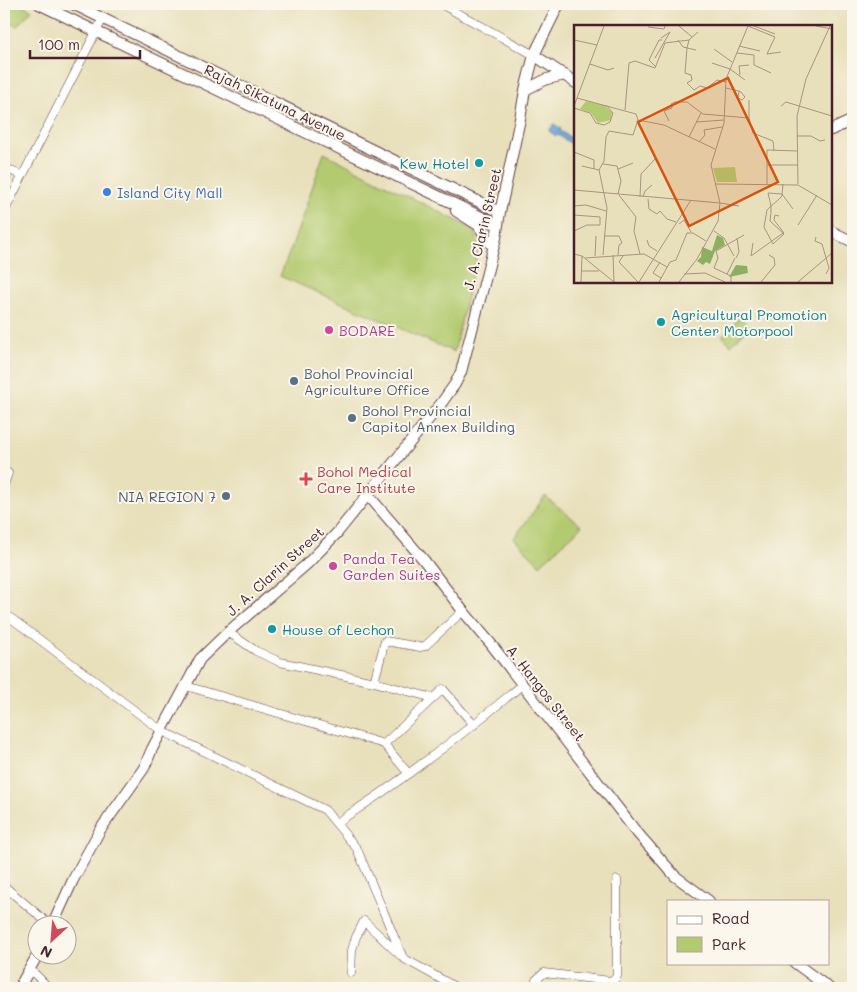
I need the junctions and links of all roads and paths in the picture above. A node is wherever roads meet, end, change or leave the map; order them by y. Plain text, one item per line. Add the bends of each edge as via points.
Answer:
1 (39, 4) edge
2 (73, 4) edge
3 (441, 4) edge
4 (559, 4) edge
5 (86, 10) junction
6 (103, 18) junction
7 (79, 22) junction
8 (96, 31) junction
9 (534, 55) junction
10 (565, 75) junction
11 (574, 82) edge
12 (525, 90) junction
13 (853, 120) edge
14 (832, 130) edge
15 (338, 133) junction
16 (333, 146) junction
17 (4, 167) edge
18 (22, 176) junction
19 (450, 202) junction
20 (4, 212) edge
21 (500, 212) junction
22 (498, 225) junction
23 (832, 232) edge
24 (853, 242) edge
25 (493, 247) junction
26 (4, 471) edge
27 (4, 484) edge
28 (368, 495) junction
29 (463, 611) junction
30 (4, 613) edge
31 (228, 632) junction
32 (374, 682) junction
33 (522, 685) junction
34 (186, 686) junction
35 (433, 698) junction
36 (474, 725) junction
37 (162, 731) junction
38 (384, 744) junction
39 (408, 774) junction
40 (336, 823) junction
41 (617, 880) dead end
42 (4, 886) edge
43 (709, 900) edge
44 (37, 914) edge
45 (58, 914) edge
46 (403, 958) junction
47 (33, 964) edge
48 (796, 964) edge
49 (30, 969) junction
50 (351, 973) dead end
51 (19, 988) edge
52 (49, 988) edge
53 (457, 988) edge
54 (536, 988) edge
55 (829, 988) edge

1 - 7 main road, Rajah Sikatuna Avenue
2 - 5 main road
3 - 9 street
4 - 9 main road, J. A. Clarin Street
5 - 6 main road
5 - 7 main road
6 - 8 street
6 - 15 main road
7 - 8 main road, Rajah Sikatuna Avenue
8 - 16 main road, Rajah Sikatuna Avenue
8 - 18 street
9 - 10 main road
9 - 12 main road, J. A. Clarin Street
10 - 11 main road
10 - 12 main road via 546,79
12 - 21 main road, J. A. Clarin Street
13 - 14 main road
15 - 16 main road
15 - 21 main road
16 - 19 main road, Rajah Sikatuna Avenue
17 - 18 street
18 - 20 street
19 - 22 main road, Rajah Sikatuna Avenue
19 - 25 main road via 478,226
21 - 22 main road, J. A. Clarin Street
22 - 25 main road, J. A. Clarin Street
23 - 24 main road
25 - 28 main road, J. A. Clarin Street via 461,372 455,384
26 - 27 street via 8,473
28 - 29 main road, A. Hangos Street
28 - 31 main road, J. A. Clarin Street via 338,533 307,564
29 - 32 street via 425,646 385,641
29 - 33 main road, A. Hangos Street
30 - 37 street
31 - 32 street via 280,662
31 - 34 main road, J. A. Clarin Street via 200,660
32 - 35 street
33 - 36 street
33 - 43 main road, A. Hangos Street via 665,866
34 - 37 main road, J. A. Clarin Street
34 - 38 street
35 - 36 street via 442,689
35 - 38 street
36 - 39 street
37 - 40 street via 325,810
37 - 45 main road, J. A. Clarin Street via 144,768 100,830
38 - 39 street
39 - 40 street
40 - 46 street via 357,849
41 - 54 street via 617,976 614,980 544,973 536,980
42 - 44 street
46 - 50 street via 364,921 352,950
46 - 53 street
47 - 49 main road
48 - 55 main road
49 - 51 main road
49 - 52 street

